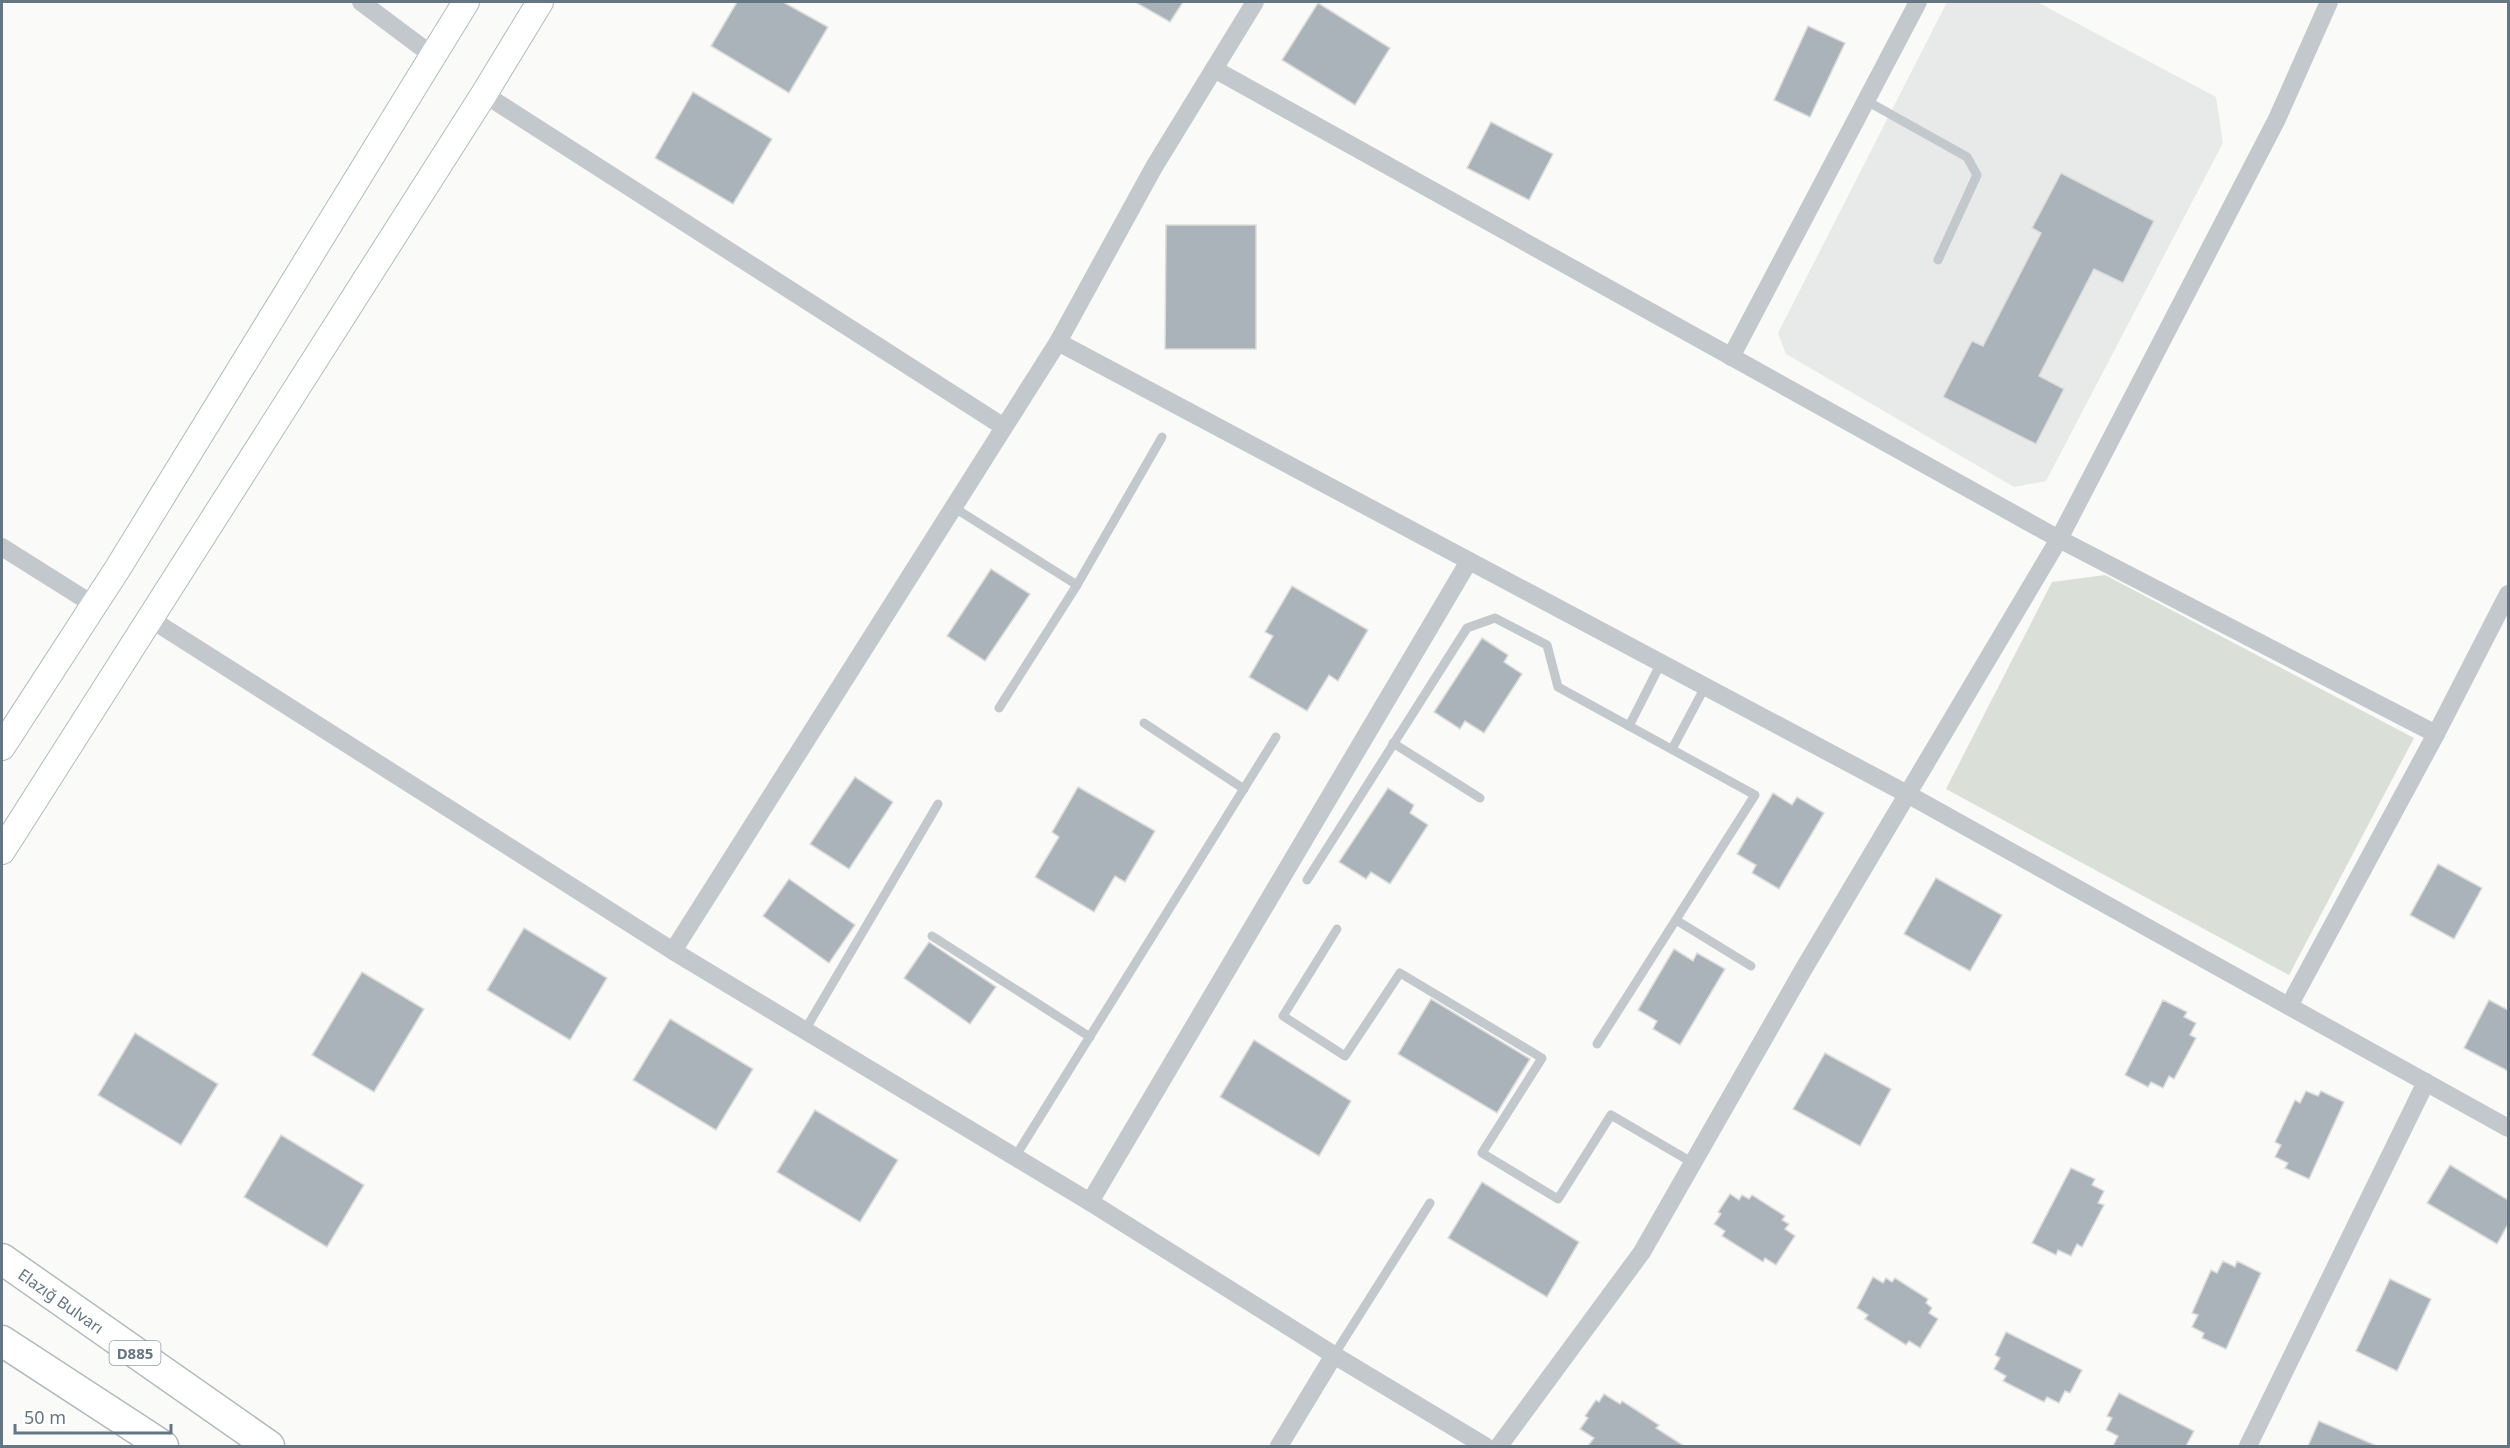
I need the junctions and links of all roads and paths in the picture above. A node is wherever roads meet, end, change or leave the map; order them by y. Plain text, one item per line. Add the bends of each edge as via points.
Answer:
1 (361, 2) edge
2 (466, 2) edge
3 (540, 2) edge
4 (1255, 2) edge
5 (1918, 2) edge
6 (2329, 2) edge
7 (432, 56) junction
8 (1214, 69) junction
9 (484, 94) junction
10 (1865, 100) junction
11 (1938, 260) dead end
12 (1058, 342) junction
13 (1731, 357) junction
14 (1004, 427) junction
15 (1162, 437) dead end
16 (953, 507) junction
17 (2059, 539) junction
18 (2, 547) edge
19 (1469, 561) junction
20 (1077, 585) junction
21 (2508, 594) edge
22 (94, 605) junction
23 (149, 618) junction
24 (1661, 663) junction
25 (1705, 687) junction
26 (999, 708) dead end
27 (1144, 723) dead end
28 (1629, 726) junction
29 (2436, 734) junction
30 (1276, 736) dead end
31 (1393, 743) junction
32 (2, 747) edge
33 (1672, 749) junction
34 (1244, 789) junction
35 (1909, 795) junction
36 (1480, 798) dead end
37 (938, 804) dead end
38 (2, 851) edge
39 (1307, 880) dead end
40 (1676, 920) junction
41 (1337, 929) dead end
42 (932, 936) dead end
43 (673, 951) junction
44 (1751, 966) dead end
45 (2289, 1006) junction
46 (805, 1030) junction
47 (1090, 1037) junction
48 (1598, 1044) dead end
49 (2426, 1082) junction
50 (2508, 1128) edge
51 (1015, 1157) junction
52 (1693, 1163) junction
53 (1090, 1202) junction
54 (1430, 1203) dead end
55 (2, 1259) edge
56 (2, 1341) edge
57 (1334, 1355) junction
58 (163, 1446) edge
59 (269, 1446) edge
60 (1279, 1446) edge
61 (1485, 1446) edge
62 (1499, 1446) edge
63 (2248, 1446) edge

1 - 7 street
2 - 7 main road
3 - 9 main road
4 - 8 street
5 - 10 street
6 - 17 street via 2277,119
7 - 22 main road
8 - 12 street via 1154,167
8 - 13 street
9 - 14 street
9 - 23 main road
10 - 11 lane via 1967,156 1977,175
10 - 13 street
12 - 14 street
12 - 19 street
13 - 17 street
14 - 16 street
15 - 20 lane
16 - 20 lane
16 - 43 street
17 - 29 street
17 - 35 street
18 - 22 street
19 - 24 street
19 - 53 street
20 - 26 lane
21 - 29 street
22 - 32 main road
23 - 38 main road
23 - 43 street
24 - 25 street
24 - 28 lane
25 - 33 lane
25 - 35 street
27 - 34 lane
28 - 31 lane via 1558,687 1546,645 1495,618 1467,628
28 - 33 lane
29 - 45 street
30 - 34 lane
31 - 36 lane
31 - 39 lane
33 - 40 lane via 1755,795
34 - 47 lane
35 - 45 street
35 - 52 street
37 - 46 lane
40 - 44 lane
40 - 48 lane
41 - 52 lane via 1283,1016 1345,1056 1400,973 1542,1058 1482,1153 1558,1198 1611,1115
42 - 47 lane
43 - 46 street
45 - 49 street
46 - 51 street
47 - 51 lane
49 - 50 street
49 - 63 street
51 - 53 street
52 - 62 street via 1642,1252
53 - 57 street
54 - 57 lane
55 - 59 highway, Elazığ Bulvarı / D885
56 - 58 highway
57 - 60 street
57 - 61 street

